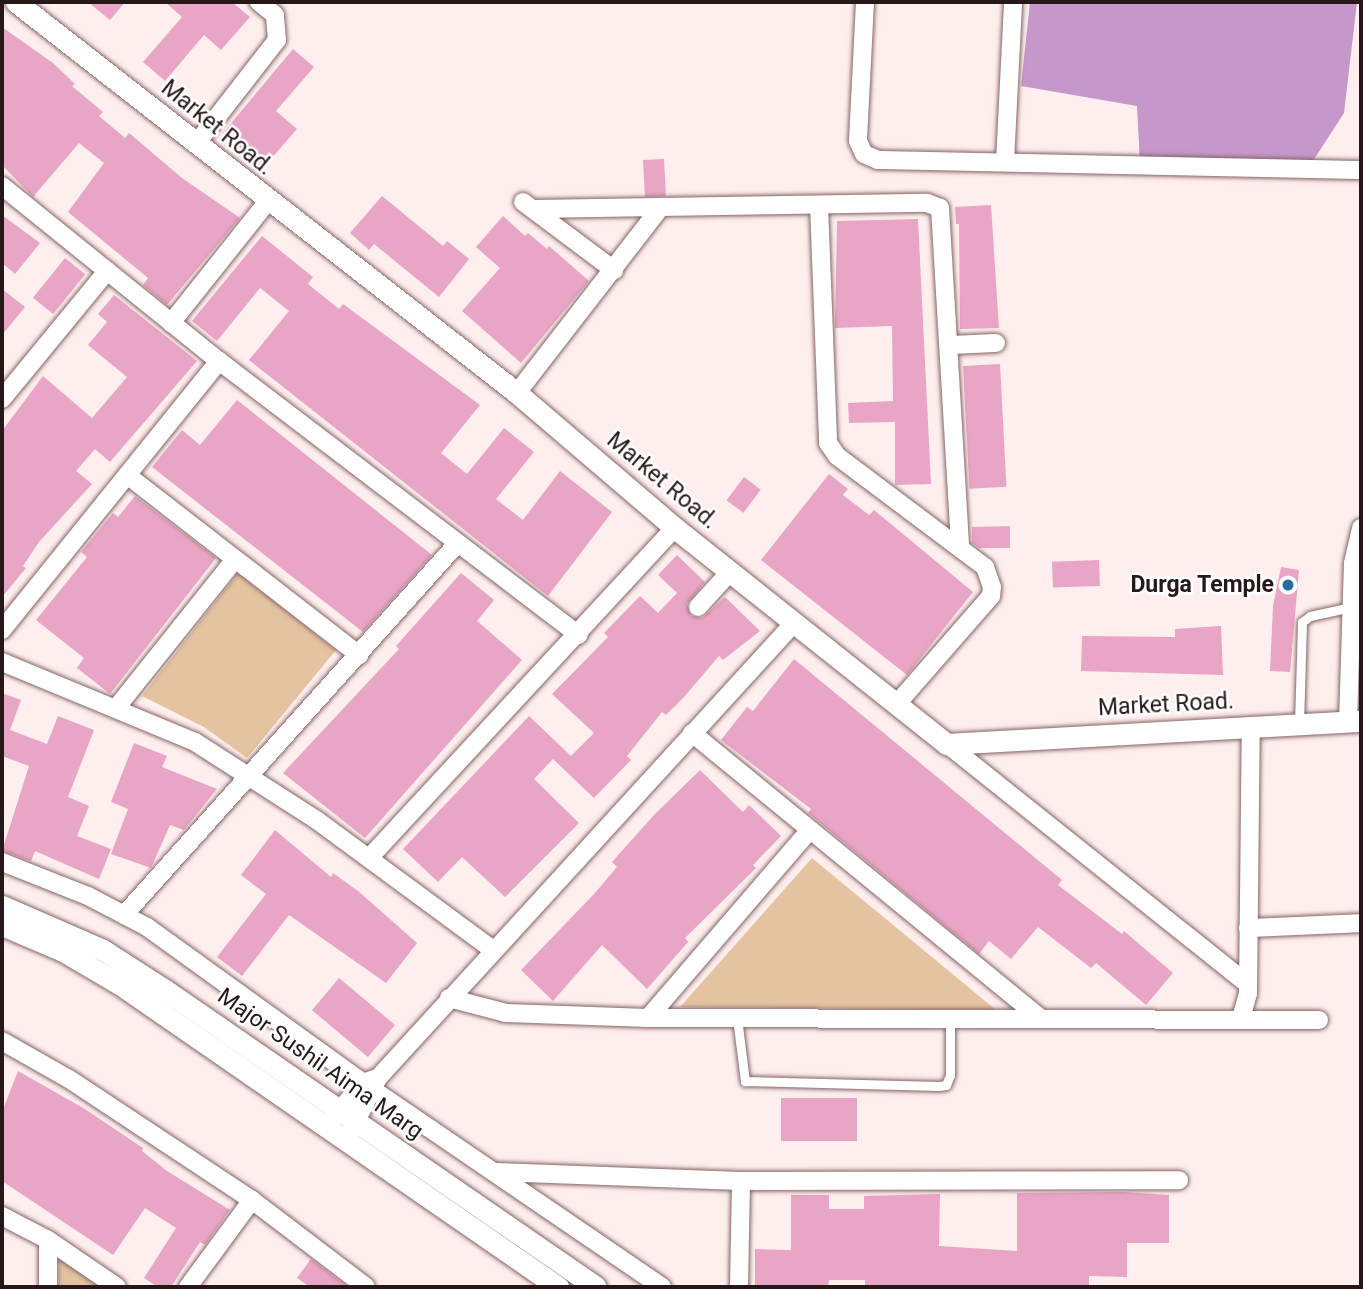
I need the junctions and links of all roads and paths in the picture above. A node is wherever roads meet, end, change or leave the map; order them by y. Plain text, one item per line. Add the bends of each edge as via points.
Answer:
1 (16, 2) edge
2 (259, 2) edge
3 (865, 2) edge
4 (1013, 2) edge
5 (196, 144) junction
6 (1005, 162) junction
7 (1361, 170) edge
8 (2, 186) edge
9 (268, 201) junction
10 (819, 205) junction
11 (661, 207) junction
12 (614, 270) junction
13 (107, 271) junction
14 (171, 323) junction
15 (996, 343) dead end
16 (950, 345) junction
17 (219, 361) junction
18 (2, 370) edge
19 (17, 381) junction
20 (517, 393) junction
21 (2, 399) edge
22 (127, 475) junction
23 (676, 528) junction
24 (1361, 528) edge
25 (457, 544) junction
26 (960, 547) junction
27 (235, 559) junction
28 (1357, 563) edge
29 (730, 572) junction
30 (698, 607) dead end
31 (1351, 607) junction
32 (794, 623) junction
33 (2, 630) edge
34 (579, 635) junction
35 (359, 655) junction
36 (2, 662) edge
37 (896, 705) junction
38 (117, 707) junction
39 (1355, 721) edge
40 (1298, 724) junction
41 (1251, 726) junction
42 (692, 733) junction
43 (947, 744) junction
44 (251, 777) junction
45 (808, 832) junction
46 (369, 858) junction
47 (2, 862) edge
48 (2, 906) edge
49 (124, 915) junction
50 (1361, 923) edge
51 (2, 925) edge
52 (1248, 928) junction
53 (493, 950) junction
54 (1248, 984) junction
55 (449, 998) junction
56 (648, 1018) junction
57 (737, 1018) junction
58 (950, 1018) junction
59 (1040, 1018) junction
60 (1241, 1018) junction
61 (1320, 1020) dead end
62 (2, 1041) edge
63 (372, 1084) junction
64 (350, 1116) junction
65 (325, 1128) junction
66 (345, 1141) junction
67 (497, 1172) junction
68 (1179, 1180) dead end
69 (741, 1181) junction
70 (252, 1200) junction
71 (2, 1216) edge
72 (21, 1224) junction
73 (2, 1225) edge
74 (48, 1240) junction
75 (48, 1287) edge
76 (117, 1287) edge
77 (188, 1287) edge
78 (365, 1287) edge
79 (558, 1287) edge
80 (596, 1287) edge
81 (662, 1287) edge
82 (739, 1287) edge

1 - 5 street, Market Road.
2 - 5 street via 275,15 277,40
3 - 6 street via 858,141 864,154 878,160
4 - 6 street
5 - 9 street, Market Road.
6 - 7 street
8 - 13 street
9 - 14 street
9 - 20 street, Market Road.
10 - 11 street
10 - 16 street via 927,203 940,208
10 - 26 street via 828,443 837,456
11 - 12 street
11 - 12 street via 528,205
12 - 20 street
13 - 14 street
13 - 19 street
14 - 17 street
15 - 16 street
16 - 26 street
17 - 22 street
17 - 25 street
18 - 19 street
19 - 21 street
20 - 23 street, Market Road.
22 - 27 street
22 - 33 street
23 - 29 street, Market Road.
23 - 34 street
24 - 28 street
25 - 34 street
25 - 35 street
26 - 37 street via 990,575 991,596
27 - 35 street
27 - 38 street
28 - 31 street
29 - 30 street
29 - 32 street, Market Road.
31 - 39 street
31 - 40 lane via 1310,616 1303,622
32 - 37 street, Market Road.
32 - 42 street
34 - 46 street
35 - 44 street
36 - 38 street
37 - 43 street, Market Road.
38 - 44 street via 195,742
39 - 40 street, Market Road.
40 - 41 street, Market Road.
41 - 43 street, Market Road.
41 - 52 street
42 - 45 street
42 - 53 street
43 - 54 street
44 - 46 street
44 - 49 street
45 - 56 street
45 - 59 street
46 - 53 street
47 - 49 street
48 - 64 street, Major Sushil Aima Marg via 103,950
49 - 63 street
50 - 52 street
51 - 65 street via 63,951 124,987
52 - 54 street
53 - 55 street
54 - 60 street
55 - 56 street via 506,1013
55 - 63 street
56 - 57 street
57 - 58 street
57 - 58 lane via 745,1081 939,1087 946,1085 950,1075
58 - 59 street
59 - 60 street
60 - 61 street
62 - 70 street via 69,1079
63 - 64 street
63 - 67 street
64 - 65 street
64 - 66 street
64 - 80 street, Major Sushil Aima Marg
65 - 66 street
66 - 79 street
67 - 69 street
67 - 81 street
68 - 69 street
69 - 82 street
70 - 77 street
70 - 78 street
71 - 72 street
72 - 73 street
72 - 74 street
74 - 75 street
74 - 76 street

